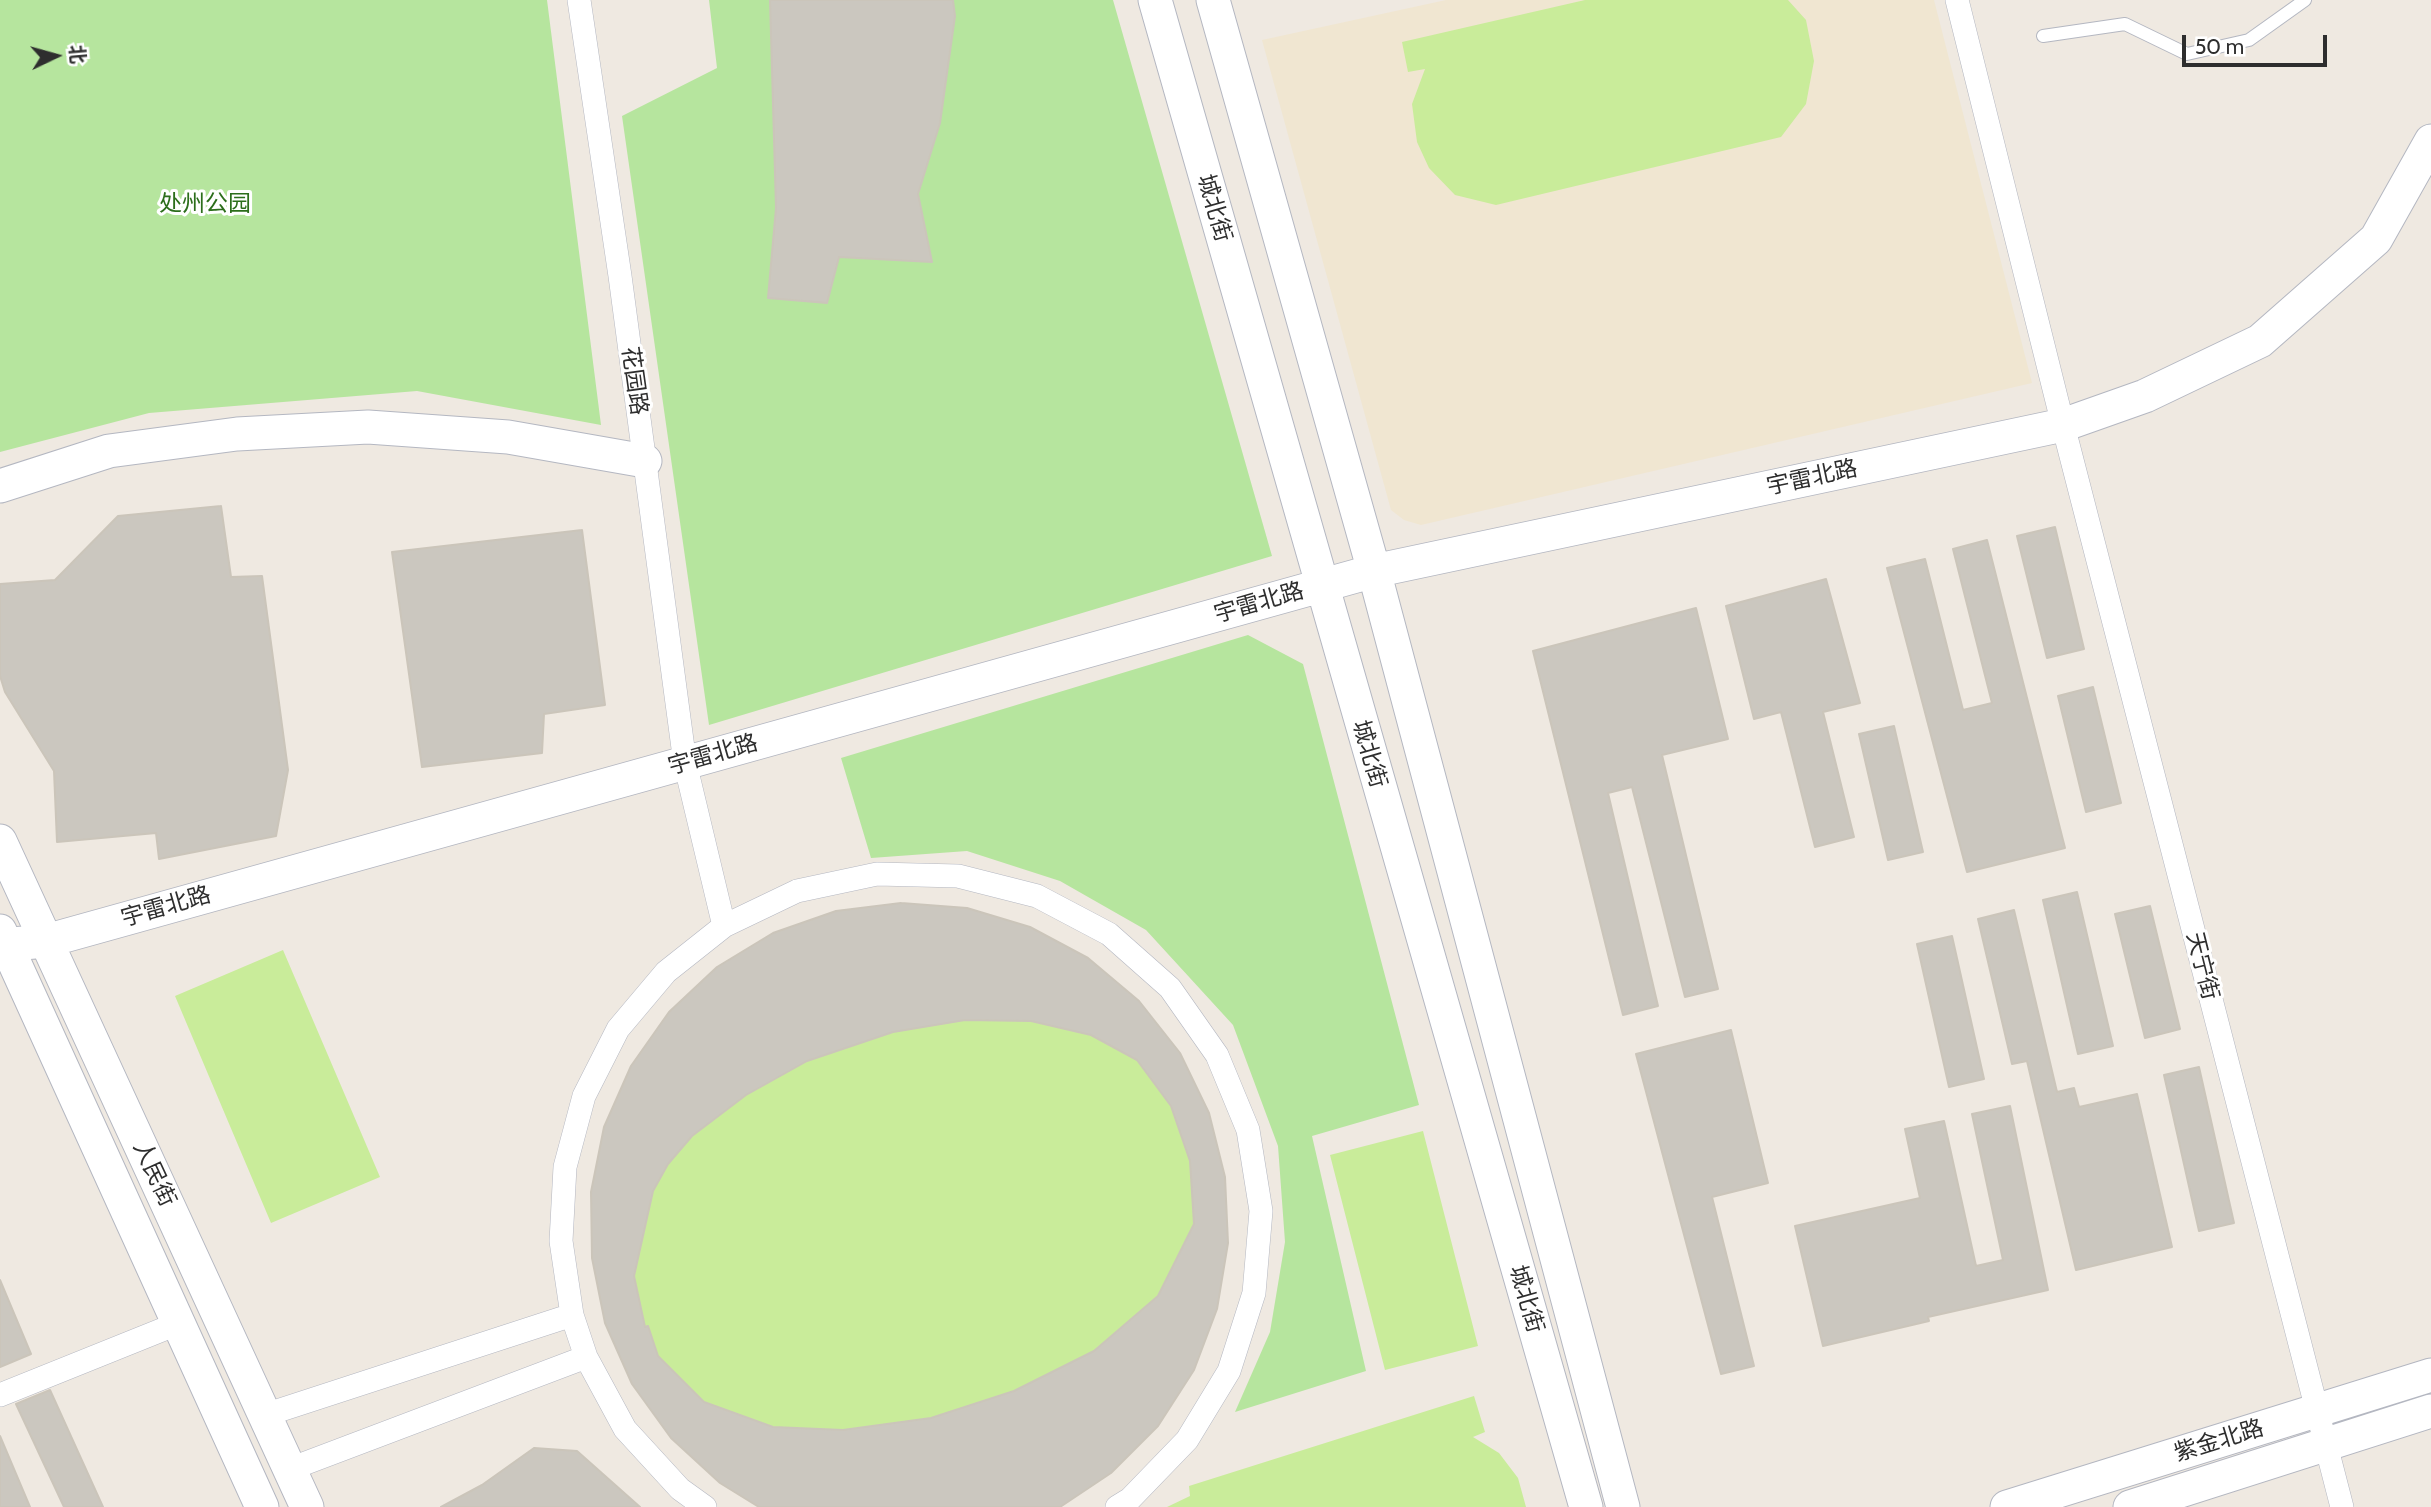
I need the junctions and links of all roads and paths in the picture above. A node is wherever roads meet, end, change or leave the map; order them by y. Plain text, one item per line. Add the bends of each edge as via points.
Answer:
1 (579, 0) edge
2 (1155, 0) edge
3 (1213, 0) edge
4 (1957, 0) edge
5 (2305, 0) edge
6 (2043, 36) dead end
7 (2431, 141) edge
8 (2063, 425) junction
9 (645, 460) junction
10 (0, 486) edge
11 (1374, 571) junction
12 (1321, 585) junction
13 (685, 762) junction
14 (0, 841) edge
15 (724, 926) junction
16 (2, 940) edge
17 (46, 941) junction
18 (572, 1315) junction
19 (179, 1323) junction
20 (586, 1357) junction
21 (2431, 1375) edge
22 (0, 1395) edge
23 (2316, 1411) junction
24 (2431, 1411) edge
25 (265, 1415) junction
26 (2325, 1445) junction
27 (290, 1469) junction
28 (262, 1507) edge
29 (307, 1507) edge
30 (705, 1507) edge
31 (1117, 1507) edge
32 (1586, 1507) edge
33 (1623, 1507) edge
34 (2007, 1507) edge
35 (2130, 1507) edge
36 (2342, 1507) edge

1 - 9 street, 花园路
2 - 12 main road, 城北街
3 - 11 main road, 城北街
4 - 8 street, 天宁街
5 - 6 lane via 2249,40 2187,54 2125,24
7 - 8 main road, 宇雷北路 via 2375,239 2260,341 2146,396
8 - 11 main road, 宇雷北路
8 - 23 street, 天宁街
9 - 10 main road via 508,438 368,427 237,435 109,451
9 - 13 street, 花园路
11 - 12 main road, 宇雷北路
11 - 33 main road, 城北街
12 - 13 main road, 宇雷北路
12 - 32 main road, 城北街
13 - 15 street, 花园路
13 - 17 main road, 宇雷北路
14 - 17 main road, 人民街
15 - 18 street via 666,972 626,1020 584,1096 565,1167 561,1241
15 - 31 street via 797,891 877,874 958,876 984,882 1037,896 1109,934 1170,988 1217,1055 1248,1130 1261,1211 1254,1293 1229,1371 1187,1440
16 - 17 main road, 宇雷北路
16 - 19 main road, 人民街
17 - 25 main road, 人民街
18 - 20 street
18 - 25 street
19 - 22 street
19 - 28 main road, 人民街
20 - 27 street
20 - 30 street via 625,1429 680,1489
21 - 23 main road, 紫金北路
23 - 26 street, 天宁街
23 - 34 main road, 紫金北路
24 - 26 main road, 紫金北路
25 - 27 main road, 人民街
26 - 35 main road, 紫金北路
26 - 36 street, 天宁街
27 - 29 main road, 人民街

